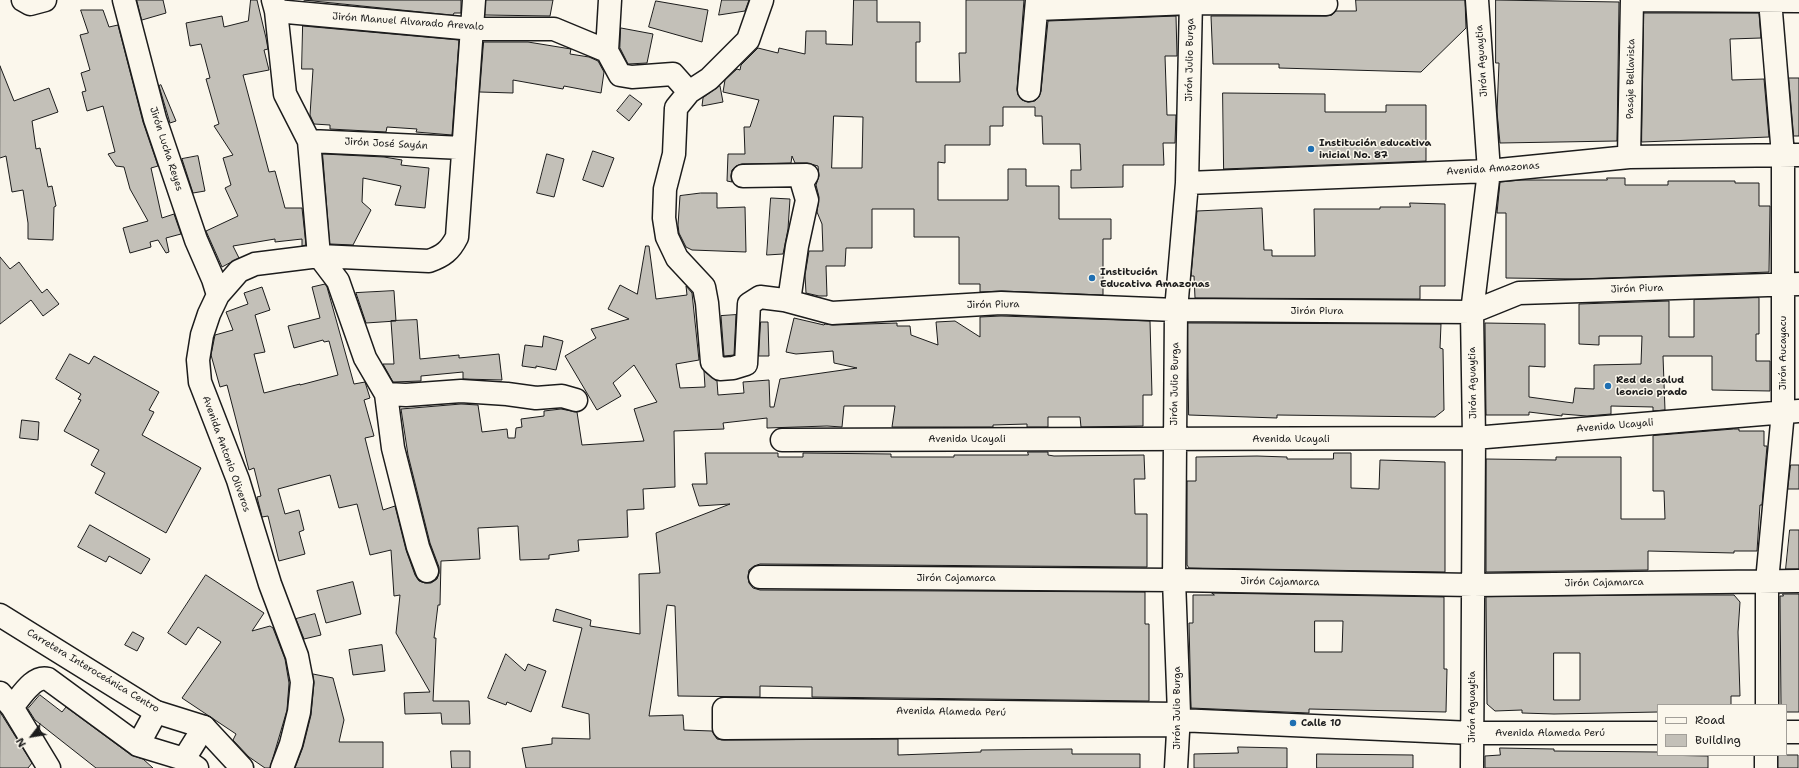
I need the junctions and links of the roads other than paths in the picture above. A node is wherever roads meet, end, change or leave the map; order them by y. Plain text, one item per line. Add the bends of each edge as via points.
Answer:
1 (23, 0) edge
2 (45, 0) edge
3 (124, 0) edge
4 (474, 0) edge
5 (610, 0) edge
6 (762, 0) edge
7 (1478, 0) edge
8 (1632, 0) edge
9 (1770, 1) edge
10 (1799, 1) edge
11 (1191, 2) edge
12 (1326, 4) dead end
13 (1037, 5) edge
14 (274, 6) edge
15 (473, 29) junction
16 (607, 50) junction
17 (1029, 90) dead end
18 (689, 92) junction
19 (309, 141) junction
20 (463, 148) junction
21 (1791, 155) edge
22 (1629, 157) junction
23 (1489, 171) junction
24 (743, 176) dead end
25 (1187, 183) junction
26 (319, 256) junction
27 (1791, 284) edge
28 (218, 295) junction
29 (789, 301) junction
30 (1176, 310) junction
31 (1472, 312) junction
32 (386, 394) junction
33 (576, 400) dead end
34 (1791, 411) edge
35 (1474, 438) junction
36 (1174, 439) junction
37 (782, 440) dead end
38 (428, 571) dead end
39 (760, 577) dead end
40 (1174, 580) junction
41 (1767, 581) junction
42 (1799, 581) edge
43 (1473, 585) junction
44 (0, 615) edge
45 (6, 700) edge
46 (1766, 704) edge
47 (156, 712) junction
48 (724, 719) dead end
49 (1178, 720) junction
50 (204, 727) junction
51 (1787, 732) edge
52 (1799, 732) edge
53 (1472, 733) junction
54 (1657, 733) edge
55 (138, 744) junction
56 (1766, 756) edge
57 (190, 764) edge
58 (49, 768) edge
59 (242, 768) edge
60 (282, 768) edge
61 (1176, 768) edge
62 (1472, 768) edge
63 (1766, 768) edge

1 - 2 main road via 30,4
3 - 28 main road, Jirón Lucha Reyes via 155,119 196,240
4 - 15 main road, Avenida Antonio Oliveros
5 - 16 main road
6 - 18 main road via 748,40 710,79
7 - 23 main road, Jirón Aguaytia
8 - 9 main road
8 - 22 main road, Pasaje Bellavista
9 - 10 main road
9 - 21 main road, Jirón Aucayacu
11 - 12 main road
11 - 13 main road
11 - 25 main road, Jirón Julio Burga
13 - 17 main road
14 - 15 main road, Jirón Manuel Alvarado Arevalo
14 - 19 main road via 285,94
15 - 16 main road, Jirón Manuel Alvarado Arevalo via 554,29
15 - 20 main road, Avenida Antonio Oliveros
16 - 18 main road via 620,75 632,77 673,74
18 - 29 main road via 676,108 674,154 665,189 664,218 667,237 677,258 704,287 712,362 720,369 746,364 748,304 760,297
19 - 20 main road, Jirón José Sayán
19 - 26 main road
20 - 26 main road, Avenida Antonio Oliveros via 457,238 452,248 441,256 428,260
21 - 22 main road, Avenida Amazonas
21 - 27 main road, Jirón Aucayacu
22 - 23 main road, Avenida Amazonas
23 - 25 main road, Avenida Amazonas
23 - 31 main road, Jirón Aguaytia
24 - 29 main road via 807,175 802,183 807,200
25 - 30 main road, Jirón Julio Burga
26 - 28 main road, Avenida Antonio Oliveros via 255,264 240,272
26 - 32 main road via 338,281 365,358
27 - 31 main road, Jirón Piura via 1519,293
27 - 34 main road, Jirón Aucayacu
28 - 60 main road, Avenida Antonio Oliveros via 201,341 198,360 200,382 238,480 270,584 297,656 302,682 299,712
29 - 30 main road, Jirón Piura via 832,313 1001,303
30 - 31 main road, Jirón Piura
30 - 36 main road, Jirón Julio Burga
31 - 35 main road, Jirón Aguaytia
32 - 33 main road via 461,391 536,398 562,396
32 - 38 main road via 393,448 418,547
34 - 35 main road, Avenida Ucayali
34 - 41 main road, Jirón Aucayacu
35 - 36 main road, Avenida Ucayali
35 - 43 main road, Jirón Aguaytia
36 - 37 main road, Avenida Ucayali
36 - 40 main road, Jirón Julio Burga
39 - 40 main road, Jirón Cajamarca
40 - 43 main road, Jirón Cajamarca
40 - 49 main road, Jirón Julio Burga
41 - 42 main road, Jirón Cajamarca
41 - 43 main road, Jirón Cajamarca
41 - 46 main road, Jirón Aucayacu
43 - 53 main road, Jirón Aguaytia
44 - 47 main road, Carretera Interoceánica Centro
45 - 55 main road via 36,681 48,679
45 - 58 main road
47 - 50 main road, Carretera Interoceánica Centro
47 - 55 main road
48 - 49 main road, Avenida Alameda Perú
49 - 53 main road, Avenida Alameda Perú
49 - 61 main road, Jirón Julio Burga
50 - 57 main road
50 - 59 main road, Carretera Interoceánica Centro
51 - 52 main road
53 - 54 main road, Avenida Alameda Perú
53 - 62 main road, Jirón Aguaytia
55 - 57 main road
56 - 63 main road

